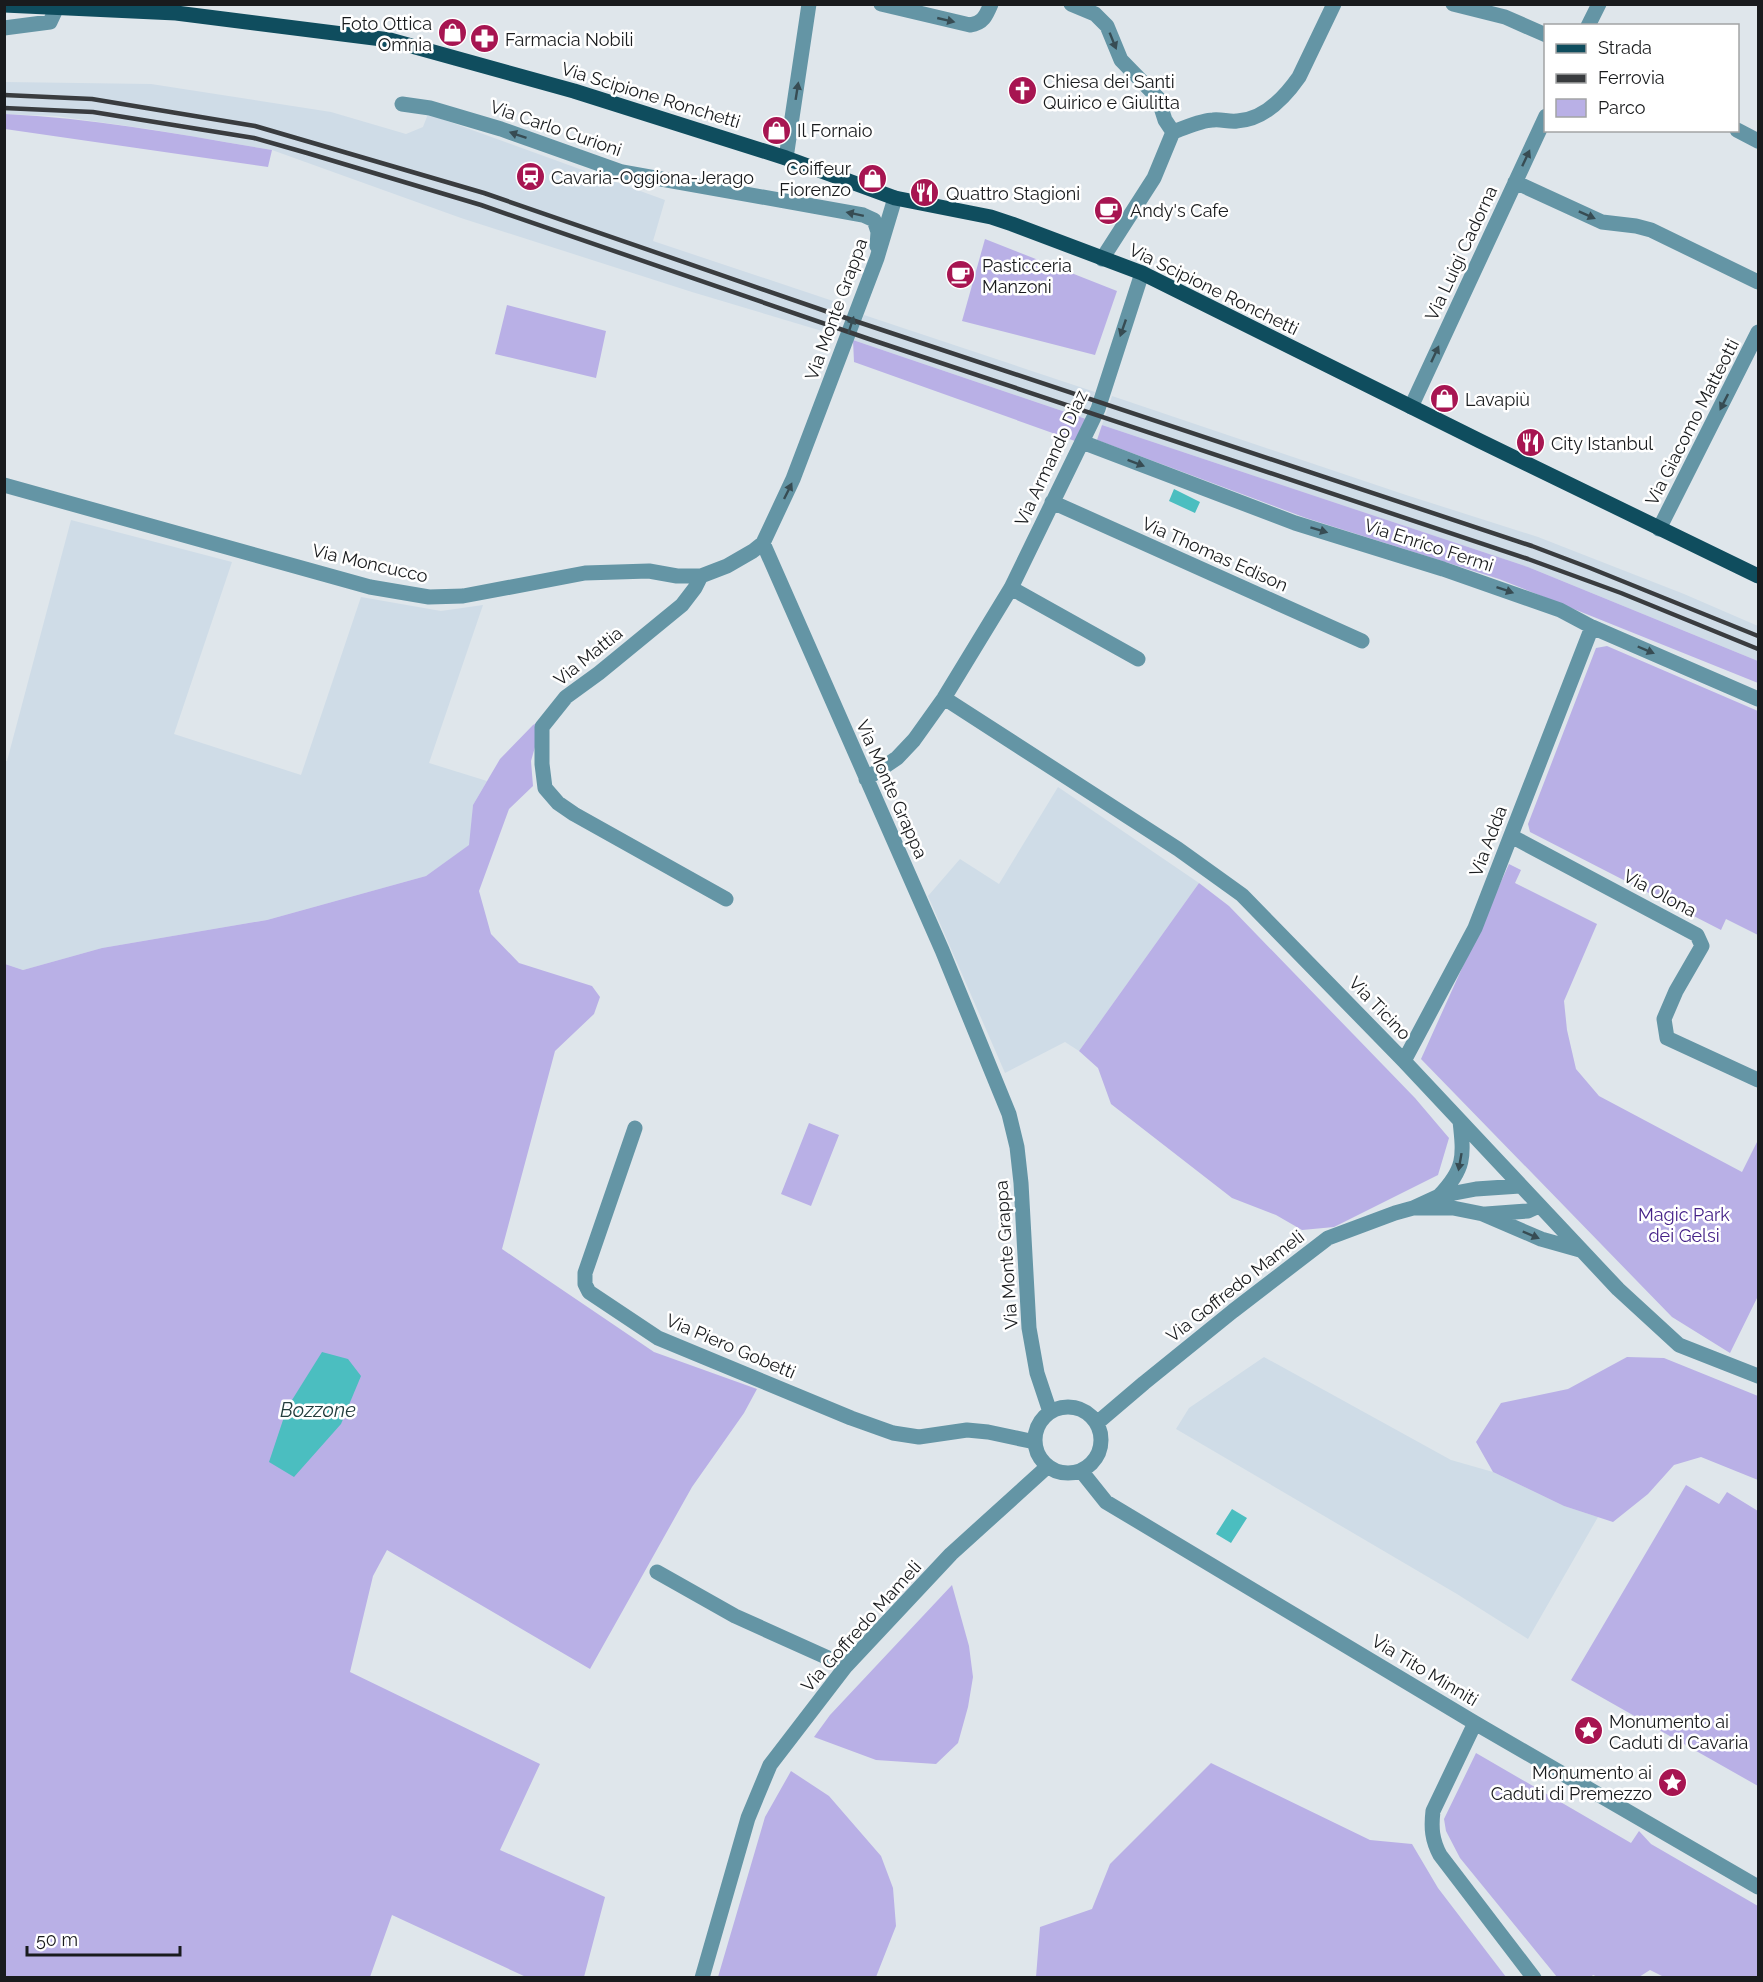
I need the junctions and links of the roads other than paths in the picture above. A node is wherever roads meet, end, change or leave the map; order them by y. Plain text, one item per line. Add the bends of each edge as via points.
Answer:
1 (809, 4) edge
2 (881, 4) edge
3 (991, 4) edge
4 (1071, 4) edge
5 (1335, 4) edge
6 (1453, 4) edge
7 (1599, 4) edge
8 (4, 5) edge
9 (25, 5) edge
10 (57, 7) junction
11 (234, 12) edge
12 (1589, 24) edge
13 (4, 28) edge
14 (1544, 35) edge
15 (402, 104) dead end
16 (1544, 118) edge
17 (1739, 131) edge
18 (1173, 132) junction
19 (1758, 141) edge
20 (786, 158) junction
21 (1515, 182) junction
22 (895, 198) junction
23 (877, 258) junction
24 (1102, 259) junction
25 (1142, 273) junction
26 (1758, 282) edge
27 (1758, 332) edge
28 (1754, 352) edge
29 (1411, 407) junction
30 (1082, 442) junction
31 (4, 485) edge
32 (1052, 502) junction
33 (1659, 529) junction
34 (763, 543) junction
35 (701, 576) junction
36 (1758, 576) edge
37 (1011, 588) junction
38 (1592, 627) junction
39 (1362, 641) dead end
40 (1138, 659) dead end
41 (944, 698) junction
42 (1758, 699) edge
43 (866, 779) junction
44 (1511, 836) junction
45 (726, 899) dead end
46 (1404, 1061) junction
47 (1758, 1080) edge
48 (1460, 1121) junction
49 (635, 1128) dead end
50 (1521, 1186) junction
51 (1439, 1196) junction
52 (1539, 1206) junction
53 (1413, 1208) junction
54 (1483, 1214) junction
55 (1581, 1250) junction
56 (1758, 1376) edge
57 (1050, 1412) junction
58 (1097, 1423) junction
59 (1035, 1442) junction
60 (1047, 1467) junction
61 (1082, 1472) junction
62 (657, 1572) dead end
63 (846, 1666) junction
64 (1474, 1722) junction
65 (1758, 1887) edge
66 (702, 1977) edge
67 (1534, 1977) edge

20 -> 1 street
2 -> 3 street via 970,25 987,16
4 -> 18 street via 1095,14 1107,26 1121,60 1158,98
5 - 18 street via 1299,77 1268,110 1246,120 1212,120
6 - 14 street via 1505,17
7 - 12 street
8 - 9 main road, Via Scipione Ronchetti
9 - 10 main road, Via Scipione Ronchetti
10 - 11 main road, Via Scipione Ronchetti
10 - 13 street via 50,22
11 - 20 main road, Via Scipione Ronchetti via 390,40 574,91
23 -> 15 street, Via Carlo Curioni via 878,232 874,220 863,215 622,172 501,129
21 -> 16 street, Via Luigi Cadorna
17 - 19 street
18 - 24 street via 1154,178
20 - 22 main road, Via Scipione Ronchetti
21 -> 26 street via 1602,222 1651,230
29 -> 21 street, Via Luigi Cadorna
22 - 23 street, Via Monte Grappa
22 - 24 main road, Via Scipione Ronchetti via 991,217
34 -> 23 street, Via Monte Grappa via 793,479
24 - 25 main road, Via Scipione Ronchetti
25 - 29 main road, Via Scipione Ronchetti
25 -> 30 street, Via Armando Diaz via 1098,409
27 - 28 street, Via Giacomo Matteotti
28 -> 33 street, Via Giacomo Matteotti
29 - 33 main road, Via Scipione Ronchetti
30 - 32 street, Via Armando Diaz
30 -> 38 street, Via Enrico Fermi via 1295,523 1560,610
31 - 35 street, Via Moncucco via 369,587 429,597 463,596 585,573 649,571
32 - 37 street, Via Armando Diaz
32 - 39 street, Via Thomas Edison
33 - 36 main road, Via Scipione Ronchetti
34 - 35 street, Via Moncucco via 727,566
34 - 43 street, Via Monte Grappa
35 - 45 street, Via Mattia via 682,605 566,697 542,727 542,764 545,788 558,803
37 - 40 street
37 - 41 street, Via Armando Diaz
38 -> 42 street, Via Enrico Fermi
38 - 44 street, Via Adda
41 - 43 street, Via Armando Diaz via 897,758
41 - 46 street, Via Ticino via 1178,849 1242,895
43 - 57 street, Via Monte Grappa via 1009,1114 1021,1183 1029,1328 1037,1373
44 - 46 street, Via Adda via 1475,928
44 - 47 street, Via Olona via 1697,934 1702,945 1664,1019 1667,1038
46 - 48 street, Via Ticino
48 - 50 street, Via Ticino
48 -> 51 street, Via Goffredo Mameli via 1463,1149 1459,1171
49 - 59 street, Via Piero Gobetti via 585,1272 589,1293 658,1338 893,1433 919,1437 968,1430
50 - 51 street, Via Goffredo Mameli
50 - 52 street, Via Ticino
51 - 53 street, Via Goffredo Mameli
52 - 54 street, Via Goffredo Mameli via 1528,1211
52 - 55 street, Via Ticino
53 - 54 street, Via Goffredo Mameli via 1453,1208
53 - 58 street, Via Goffredo Mameli via 1328,1238
54 -> 55 street, Via Goffredo Mameli via 1541,1239
55 - 56 street, Via Ticino via 1679,1345
57 - 58 street via 1076,1408
57 - 59 street via 1036,1430
58 - 61 street via 1102,1441 1096,1460
59 - 60 street via 1038,1456
60 - 61 street via 1064,1474
60 - 63 street, Via Goffredo Mameli via 951,1554
61 - 64 street, Via Tito Minniti via 1106,1502
62 - 63 street via 735,1616
63 - 66 street, Via Goffredo Mameli via 770,1765 748,1818
64 - 65 street, Via Tito Minniti
64 - 67 street via 1433,1811 1433,1842

